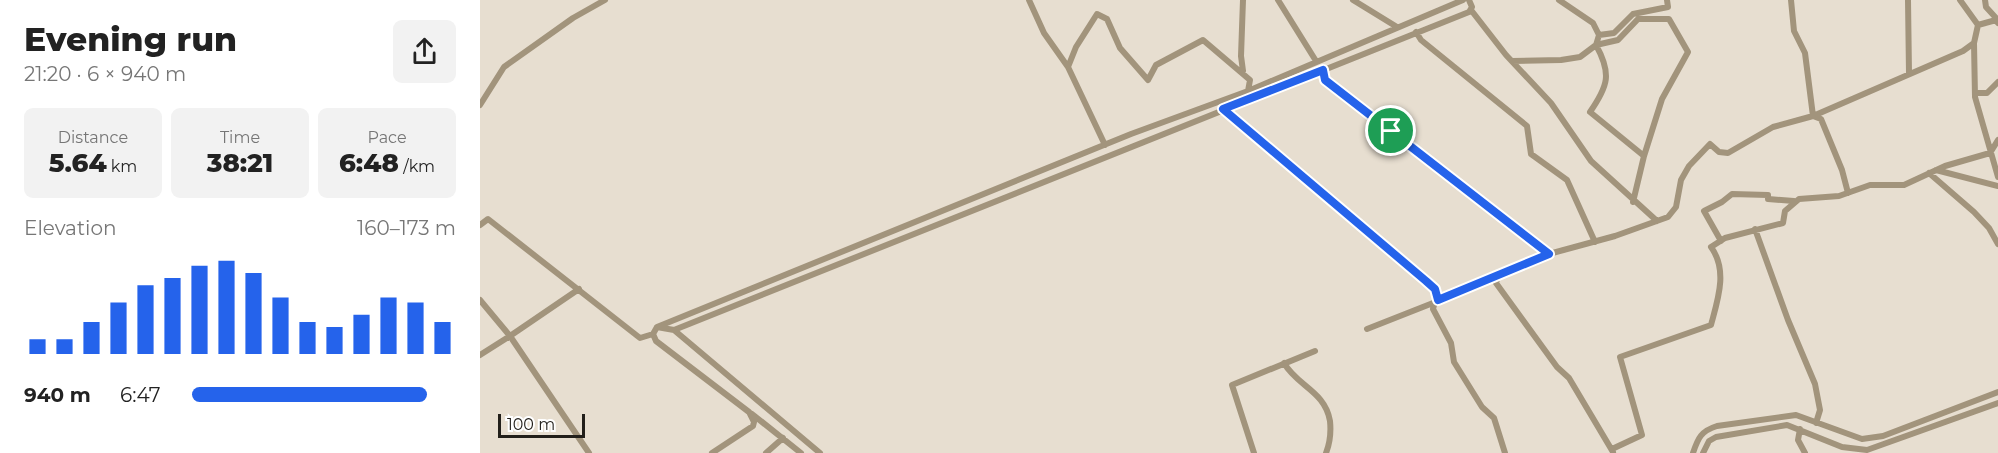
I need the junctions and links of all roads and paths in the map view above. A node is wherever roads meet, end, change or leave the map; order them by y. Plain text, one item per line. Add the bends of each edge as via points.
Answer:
1 (605, 0) edge
2 (1029, 0) edge
3 (1243, 0) edge
4 (1278, 0) edge
5 (1353, 0) edge
6 (1463, 0) edge
7 (1471, 0) edge
8 (1559, 0) edge
9 (1667, 0) edge
10 (1791, 0) edge
11 (1908, 0) edge
12 (1960, 0) edge
13 (1985, 0) edge
14 (1471, 10) junction
15 (1997, 21) edge
16 (1978, 25) junction
17 (1397, 27) junction
18 (1416, 32) junction
19 (1599, 35) junction
20 (1974, 43) junction
21 (1596, 45) junction
22 (1316, 61) junction
23 (1512, 61) junction
24 (1068, 67) junction
25 (1323, 70) junction
26 (1243, 72) junction
27 (1909, 73) junction
28 (1998, 82) edge
29 (1248, 91) junction
30 (1975, 93) junction
31 (480, 105) edge
32 (1223, 109) junction
33 (1813, 116) junction
34 (1998, 140) edge
35 (1105, 145) junction
36 (1990, 153) junction
37 (1644, 156) junction
38 (1933, 172) junction
39 (1998, 177) edge
40 (1998, 186) edge
41 (1848, 194) junction
42 (1794, 201) junction
43 (1633, 202) junction
44 (1657, 221) junction
45 (480, 225) edge
46 (1755, 229) junction
47 (1721, 241) junction
48 (1595, 242) junction
49 (1998, 244) edge
50 (1549, 254) junction
51 (1498, 276) junction
52 (579, 289) junction
53 (480, 300) edge
54 (1436, 302) junction
55 (657, 327) junction
56 (1367, 329) dead end
57 (674, 330) junction
58 (653, 334) junction
59 (510, 336) junction
60 (1315, 351) dead end
61 (480, 355) edge
62 (1284, 363) junction
63 (1998, 392) edge
64 (1998, 403) edge
65 (749, 412) junction
66 (1816, 423) junction
67 (1800, 429) junction
68 (783, 438) junction
69 (1613, 451) edge
70 (589, 453) edge
71 (711, 453) edge
72 (766, 453) edge
73 (801, 453) edge
74 (819, 453) edge
75 (1254, 453) edge
76 (1326, 453) edge
77 (1505, 453) edge
78 (1693, 453) edge
79 (1704, 453) edge
80 (1805, 453) edge

1 - 31 street via 504,67
2 - 24 street via 1044,33
3 - 26 street
4 - 22 street
5 - 17 street
6 - 17 street
7 - 14 street
8 - 19 street via 1593,23
9 - 19 street via 1668,7 1633,14 1614,33
10 - 33 street via 1794,31 1805,52
11 - 27 street
12 - 16 street
13 - 15 street
14 - 18 street
14 - 23 street
15 - 16 street
16 - 20 street
17 - 22 street
18 - 25 street
18 - 48 street via 1527,126 1531,154 1567,180
19 - 21 street
20 - 27 street
20 - 30 street
21 - 23 street via 1580,57
21 - 37 street via 1604,60 1606,89 1590,112
21 - 37 street via 1618,40 1638,19 1669,19 1688,52 1662,99
22 - 29 street
23 - 43 street via 1551,103 1591,161
24 - 26 street via 1097,14 1107,19 1120,48 1148,80 1156,65 1203,40
24 - 35 street
25 - 32 street
25 - 50 street via 1325,80
26 - 29 street via 1250,80
27 - 33 street
28 - 30 street via 1987,93
29 - 35 street
30 - 36 street
32 - 54 street via 1435,289
32 - 57 street
33 - 41 street via 1821,119
33 - 44 street via 1781,124 1728,153 1719,152 1710,144 1681,180 1676,207 1668,217
34 - 36 street
35 - 55 street
36 - 38 street
36 - 39 street
37 - 43 street
38 - 40 street
38 - 41 street via 1904,185 1870,185
38 - 49 street via 1989,228
41 - 42 street
42 - 46 street via 1785,211 1783,223
42 - 47 street via 1732,194 1704,211
43 - 44 street
44 - 48 street
45 - 52 street via 488,219
46 - 47 street
46 - 66 street via 1815,384 1820,410
47 - 69 street via 1711,247 1719,257 1721,276 1711,325 1620,357 1642,435
48 - 50 street
50 - 51 street
51 - 54 street
51 - 69 street via 1496,282 1502,292 1569,378
52 - 58 street via 640,338
52 - 59 street
53 - 59 street
54 - 56 street
54 - 77 street via 1434,312 1451,343 1454,362 1482,407 1494,418
55 - 57 street
55 - 58 street
57 - 74 street
58 - 65 street via 656,341
59 - 61 street
59 - 70 street
60 - 62 street
62 - 75 street via 1232,386
62 - 76 street via 1323,400 1331,429
63 - 66 street via 1883,436 1862,439
64 - 67 street via 1867,450 1842,447
65 - 68 street
65 - 71 street via 753,426
66 - 78 street via 1786,415 1717,426 1705,429
67 - 79 street via 1787,425 1716,437 1709,441
67 - 80 street via 1798,440
68 - 72 street
68 - 73 street

